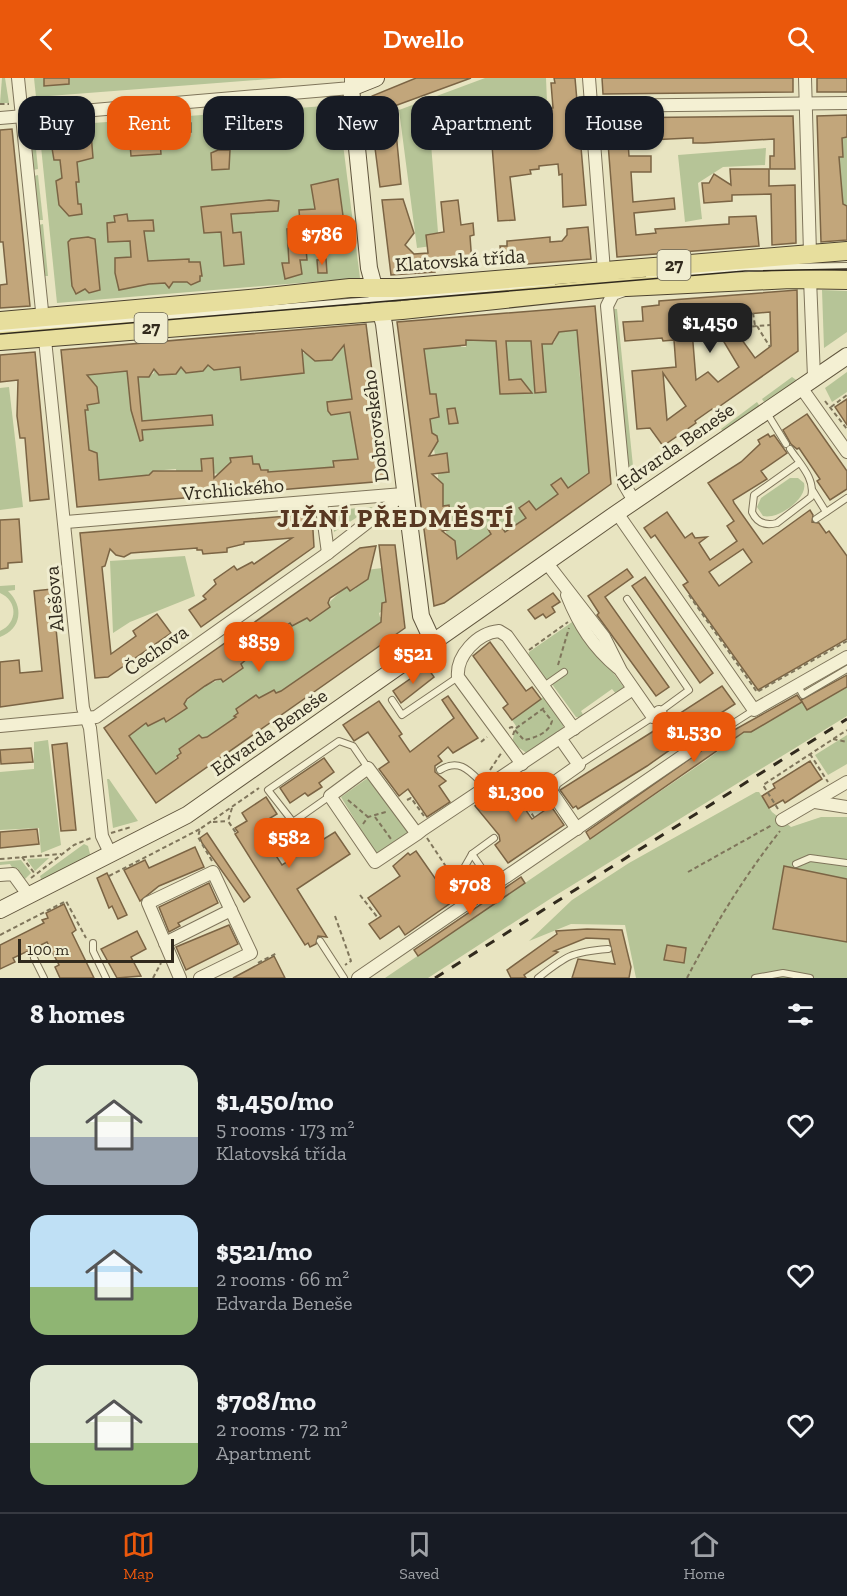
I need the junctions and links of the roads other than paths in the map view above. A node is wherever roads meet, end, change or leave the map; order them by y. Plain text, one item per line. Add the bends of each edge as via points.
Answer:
1 (18, 78) edge
2 (313, 78) edge
3 (376, 78) edge
4 (589, 78) edge
5 (805, 78) edge
6 (351, 83) edge
7 (313, 91) junction
8 (19, 96) edge
9 (591, 96) edge
10 (847, 103) edge
11 (806, 104) junction
12 (664, 105) edge
13 (95, 110) edge
14 (18, 116) edge
15 (0, 118) edge
16 (25, 150) edge
17 (595, 150) edge
18 (847, 251) edge
19 (847, 266) edge
20 (810, 273) junction
21 (605, 280) junction
22 (847, 280) edge
23 (628, 289) junction
24 (377, 299) junction
25 (0, 321) edge
26 (43, 327) junction
27 (0, 331) edge
28 (0, 341) edge
29 (847, 356) edge
30 (807, 381) junction
31 (765, 410) junction
32 (847, 452) edge
33 (799, 463) junction
34 (813, 491) junction
35 (404, 494) junction
36 (847, 498) edge
37 (321, 501) junction
38 (634, 501) junction
39 (826, 512) junction
40 (617, 513) junction
41 (816, 519) dead end
42 (66, 522) junction
43 (328, 553) junction
44 (546, 562) junction
45 (627, 599) dead end
46 (433, 642) junction
47 (847, 657) edge
48 (847, 669) edge
49 (564, 672) dead end
50 (458, 677) junction
51 (549, 686) junction
52 (798, 686) junction
53 (633, 689) junction
54 (392, 700) dead end
55 (754, 710) junction
56 (660, 717) junction
57 (87, 718) junction
58 (0, 726) edge
59 (574, 729) junction
60 (560, 738) junction
61 (684, 748) joint
62 (522, 764) junction
63 (579, 765) junction
64 (368, 768) junction
65 (440, 770) dead end
66 (847, 782) edge
67 (484, 785) junction
68 (333, 794) junction
69 (815, 802) junction
70 (847, 807) edge
71 (782, 820) road end
72 (577, 829) junction
73 (423, 834) junction
74 (494, 838) dead end
75 (472, 854) junction
76 (111, 855) junction
77 (847, 863) edge
78 (796, 864) dead end
79 (452, 874) road end
80 (0, 875) edge
81 (494, 886) junction
82 (26, 890) junction
83 (0, 910) edge
84 (231, 910) junction
85 (320, 941) dead end
86 (93, 943) dead end
87 (166, 946) junction
88 (608, 949) dead end
89 (34, 958) dead end
90 (548, 970) junction
91 (44, 978) edge
92 (106, 978) edge
93 (180, 978) edge
94 (200, 978) edge
95 (344, 978) edge
96 (358, 978) edge
97 (538, 978) edge
98 (551, 978) edge
99 (755, 978) edge
100 (810, 978) edge

1 - 8 street, Alešova
2 - 7 street
3 - 6 street
4 - 9 street
5 - 11 street
6 - 7 street
6 - 24 street, Dobrovského via 361,201
7 - 13 street
10 - 11 street
11 - 12 street
11 - 20 street
14 - 15 street
16 - 26 street, Alešova
17 - 21 street
18 - 20 main road, Klatovská třída / 27
19 - 20 lane, Klatovská třída
20 - 21 main road, Klatovská třída / 27
20 - 22 main road, Klatovská třída / 27
20 - 23 main road, Klatovská třída / 27
20 - 30 street
21 - 23 main road, Klatovská třída / 27
21 - 24 main road, Klatovská třída / 27
23 - 38 street via 616,292 608,306 624,484
24 - 26 main road, Klatovská třída / 27
24 - 26 main road, Klatovská třída / 27 via 329,289
24 - 35 street, Dobrovského
25 - 26 main road, Klatovská třída / 27
26 - 27 lane, Klatovská třída
26 - 28 main road, Klatovská třída / 27
26 - 42 street, Alešova
29 - 30 street, Edvarda Beneše
30 - 31 street, Edvarda Beneše
30 - 32 street
31 - 33 lane
31 - 38 street, Edvarda Beneše
33 - 34 lane
33 - 34 lane via 754,495 752,512 765,524 777,523 807,502
34 - 39 lane
35 - 37 street, Vrchlického
35 - 43 street, Čechova
35 - 46 street, Dobrovského via 421,616
36 - 39 lane
37 - 42 street, Vrchlického
37 - 43 street
38 - 40 street, Edvarda Beneše
39 - 41 lane
40 - 44 street, Edvarda Beneše
40 - 55 street
42 - 57 street, Alešova
43 - 57 street, Čechova via 96,717
44 - 46 street, Edvarda Beneše
44 - 53 street via 566,591 591,643 621,671
45 - 56 lane via 689,690
46 - 76 street, Edvarda Beneše via 187,816
47 - 52 street
48 - 52 lane via 803,695
49 - 51 lane
50 - 51 street via 463,654 489,633 503,633
50 - 54 lane via 402,715
50 - 62 street
51 - 59 street
52 - 55 street
53 - 56 street
53 - 59 street
55 - 61 lane
56 - 63 lane
57 - 58 street, Čechova
57 - 76 street, Alešova via 102,836
59 - 60 street
60 - 62 street
60 - 63 street
61 - 72 street
62 - 67 street
63 - 72 street via 550,786
64 - 68 street
64 - 68 lane via 353,746 339,741 268,790 292,822
64 - 73 street
65 - 67 lane via 459,764
66 - 69 street
67 - 73 street
68 - 73 street via 375,862
69 - 70 street
69 - 71 street
72 - 81 street
74 - 75 lane
75 - 79 lane via 464,868
75 - 81 lane
76 - 82 street, Edvarda Beneše
77 - 78 lane via 810,858
80 - 82 street via 13,874
81 - 96 street
82 - 83 street, Edvarda Beneše
84 - 87 street
84 - 87 street via 213,872 148,903
84 - 94 street via 251,953
85 - 95 lane
86 - 92 lane
87 - 93 street
88 - 90 lane via 567,955
89 - 91 lane
90 - 97 lane
90 - 98 lane
99 - 100 lane via 783,973

